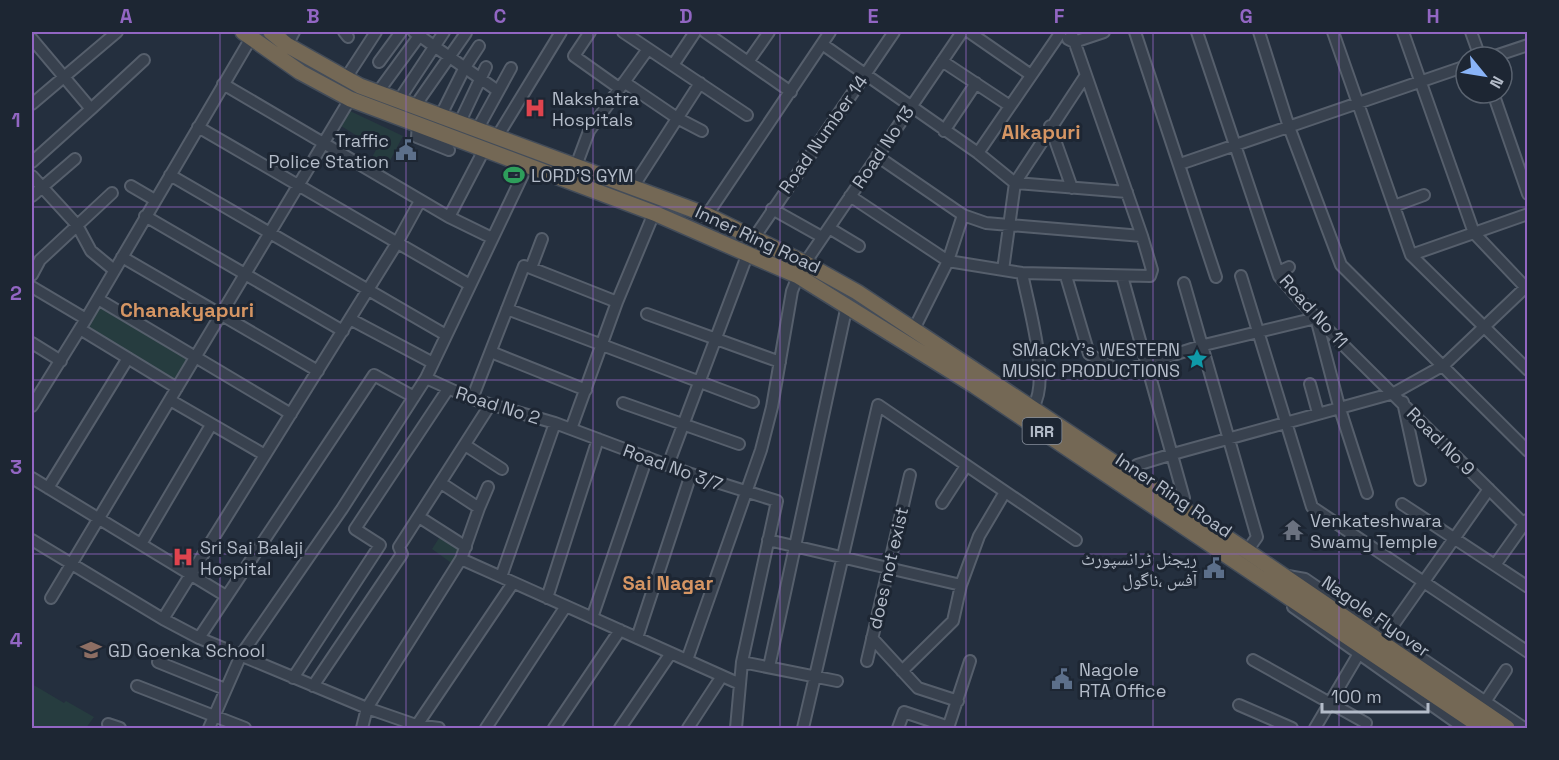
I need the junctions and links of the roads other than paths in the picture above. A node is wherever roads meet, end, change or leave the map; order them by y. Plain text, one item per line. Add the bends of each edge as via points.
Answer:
1 (117, 32) edge
2 (271, 32) edge
3 (376, 32) edge
4 (401, 32) edge
5 (444, 32) edge
6 (561, 32) edge
7 (590, 32) edge
8 (622, 32) edge
9 (695, 32) edge
10 (705, 32) edge
11 (769, 32) edge
12 (830, 32) edge
13 (894, 32) edge
14 (962, 32) edge
15 (969, 32) edge
16 (1104, 32) edge
17 (1135, 32) edge
18 (1197, 32) edge
19 (1259, 32) edge
20 (1333, 32) edge
21 (1403, 32) edge
22 (418, 33) edge
23 (466, 33) edge
24 (1064, 34) edge
25 (247, 35) edge
26 (290, 38) edge
27 (32, 39) edge
28 (822, 44) junction
29 (434, 46) junction
30 (479, 46) dead end
31 (648, 48) junction
32 (450, 58) junction
33 (144, 60) dead end
34 (942, 61) junction
35 (379, 62) dead end
36 (748, 62) junction
37 (673, 65) junction
38 (486, 68) dead end
39 (511, 68) dead end
40 (464, 69) junction
41 (1454, 70) edge
42 (864, 75) junction
43 (1031, 75) junction
44 (1086, 75) junction
45 (63, 77) junction
46 (346, 78) junction
47 (480, 80) junction
48 (1421, 82) junction
49 (700, 83) junction
50 (976, 83) junction
51 (223, 84) junction
52 (621, 85) junction
53 (498, 91) junction
54 (378, 92) junction
55 (791, 92) junction
56 (350, 99) junction
57 (399, 100) junction
58 (1357, 101) junction
59 (32, 104) edge
60 (1496, 105) edge
61 (416, 106) junction
62 (1010, 106) junction
63 (911, 107) junction
64 (91, 109) junction
65 (747, 115) dead end
66 (440, 117) junction
67 (677, 118) junction
68 (418, 123) junction
69 (459, 124) junction
70 (1050, 126) junction
71 (198, 127) junction
72 (1289, 127) junction
73 (477, 130) junction
74 (702, 131) dead end
75 (944, 131) junction
76 (497, 137) junction
77 (322, 145) junction
78 (1234, 146) junction
79 (485, 148) junction
80 (449, 150) dead end
81 (978, 153) junction
82 (878, 156) junction
83 (75, 159) dead end
84 (32, 162) edge
85 (528, 164) junction
86 (1180, 164) junction
87 (576, 166) junction
88 (170, 175) junction
89 (601, 175) junction
90 (32, 176) edge
91 (1015, 183) junction
92 (298, 185) junction
93 (131, 186) dead end
94 (584, 186) junction
95 (42, 187) junction
96 (633, 187) junction
97 (1072, 188) junction
98 (1127, 192) junction
99 (112, 194) dead end
100 (1527, 194) edge
101 (1424, 195) dead end
102 (32, 196) edge
103 (850, 196) junction
104 (155, 200) junction
105 (420, 201) junction
106 (1394, 206) junction
107 (772, 209) junction
108 (654, 213) junction
109 (1527, 214) edge
110 (707, 215) junction
111 (963, 215) junction
112 (145, 216) junction
113 (449, 217) junction
114 (1008, 224) junction
115 (77, 225) junction
116 (825, 232) junction
117 (270, 233) junction
118 (1474, 234) junction
119 (1142, 236) junction
120 (492, 238) junction
121 (754, 238) junction
122 (542, 239) dead end
123 (397, 243) junction
124 (859, 246) dead end
125 (748, 253) junction
126 (1411, 255) junction
127 (122, 257) junction
128 (948, 261) junction
129 (1289, 267) dead end
130 (531, 268) junction
131 (802, 269) junction
132 (114, 270) junction
133 (1003, 270) junction
134 (1278, 272) junction
135 (1022, 273) junction
136 (245, 274) junction
137 (32, 275) edge
138 (1066, 276) junction
139 (1122, 276) junction
140 (1241, 276) dead end
141 (1216, 277) dead end
142 (1184, 283) dead end
143 (470, 285) junction
144 (32, 287) edge
145 (1526, 288) edge
146 (368, 290) junction
147 (98, 299) junction
148 (617, 302) junction
149 (847, 305) junction
150 (507, 309) junction
151 (647, 314) dead end
152 (221, 315) junction
153 (1316, 318) junction
154 (86, 319) junction
155 (350, 320) junction
156 (1484, 326) junction
157 (80, 329) junction
158 (914, 329) junction
159 (343, 331) junction
160 (1258, 332) junction
161 (446, 335) junction
162 (716, 338) junction
163 (32, 343) edge
164 (602, 345) junction
165 (1204, 345) junction
166 (491, 352) junction
167 (195, 357) junction
168 (128, 358) junction
169 (60, 362) junction
170 (780, 362) junction
171 (433, 363) junction
172 (1146, 363) junction
173 (1444, 365) junction
174 (1527, 370) edge
175 (318, 371) junction
176 (426, 378) junction
177 (699, 382) junction
178 (1310, 384) dead end
179 (177, 388) junction
180 (448, 389) junction
181 (586, 390) junction
182 (1394, 393) junction
183 (414, 397) junction
184 (472, 399) junction
185 (170, 400) junction
186 (1402, 401) junction
187 (753, 402) dead end
188 (32, 403) edge
189 (622, 403) dead end
190 (490, 405) junction
191 (1339, 406) junction
192 (1034, 407) junction
193 (1318, 413) junction
194 (291, 414) junction
195 (555, 423) junction
196 (683, 424) junction
197 (1285, 424) junction
198 (212, 425) junction
199 (571, 429) junction
200 (1229, 438) junction
201 (598, 439) junction
202 (465, 444) junction
203 (739, 444) dead end
204 (1527, 451) edge
205 (1173, 454) junction
206 (265, 455) junction
207 (647, 457) junction
208 (668, 465) junction
209 (966, 466) junction
210 (502, 469) dead end
211 (1131, 473) junction
212 (691, 474) junction
213 (910, 475) dead end
214 (32, 478) edge
215 (1420, 480) dead end
216 (441, 483) junction
217 (488, 487) dead end
218 (48, 488) junction
219 (1489, 489) junction
220 (1005, 492) junction
221 (748, 493) junction
222 (1367, 493) dead end
223 (942, 503) dead end
224 (1402, 504) dead end
225 (1179, 506) junction
226 (479, 508) junction
227 (420, 517) junction
228 (98, 519) junction
229 (1526, 522) edge
230 (1456, 539) junction
231 (32, 540) edge
232 (768, 540) junction
233 (1076, 540) dead end
234 (141, 544) junction
235 (795, 545) junction
236 (380, 546) junction
237 (466, 548) junction
238 (1247, 551) junction
239 (402, 554) junction
240 (843, 555) junction
241 (461, 559) junction
242 (72, 564) junction
243 (1495, 565) junction
244 (888, 568) junction
245 (191, 574) junction
246 (1282, 575) joint
247 (501, 577) junction
248 (513, 583) junction
249 (1425, 583) junction
250 (961, 585) junction
251 (1527, 587) edge
252 (1282, 591) joint
253 (226, 596) junction
254 (51, 598) dead end
255 (547, 598) junction
256 (566, 606) junction
257 (592, 618) junction
258 (162, 619) junction
259 (620, 630) junction
260 (199, 638) junction
261 (638, 638) junction
262 (872, 638) junction
263 (1383, 639) junction
264 (1361, 651) junction
265 (1527, 652) edge
266 (671, 653) junction
267 (241, 656) junction
268 (687, 660) junction
269 (1253, 660) dead end
270 (867, 661) dead end
271 (970, 661) dead end
272 (158, 662) dead end
273 (742, 662) junction
274 (769, 667) junction
275 (1506, 670) dead end
276 (902, 671) junction
277 (722, 676) junction
278 (815, 677) junction
279 (293, 678) junction
280 (837, 681) dead end
281 (740, 684) junction
282 (137, 686) dead end
283 (313, 686) junction
284 (225, 689) junction
285 (958, 701) junction
286 (1331, 701) junction
287 (1485, 702) junction
288 (1239, 705) dead end
289 (367, 708) junction
290 (215, 716) junction
291 (1366, 723) dead end
292 (108, 724) dead end
293 (415, 727) edge
294 (949, 728) edge
295 (1526, 728) edge
296 (120, 729) edge
297 (209, 729) edge
298 (245, 729) edge
299 (362, 729) edge
300 (439, 729) edge
301 (486, 729) edge
302 (554, 729) edge
303 (620, 729) edge
304 (688, 729) edge
305 (736, 729) edge
306 (803, 729) edge
307 (898, 729) edge
308 (1292, 729) edge
309 (1315, 729) edge
310 (1464, 729) edge
311 (1483, 729) edge
312 (1507, 729) edge

1 - 45 street
2 - 26 highway, Inner Ring Road / IRR
3 - 46 street
4 - 35 street
5 - 29 street
6 - 76 street
7 - 52 street via 574,56
8 - 31 street
9 - 37 street
10 - 36 street
11 - 36 street
12 - 28 street
13 - 42 street, Road Number 14
14 - 34 street, Road No 13
15 - 43 street
16 - 24 street
17 - 86 street
18 - 78 street, Road No 11
19 - 72 street
20 - 58 street
21 - 48 street
22 - 29 street
22 - 54 street
23 - 32 street
24 - 43 street
24 - 44 street
25 - 51 street
25 - 56 highway, Inner Ring Road / IRR via 300,72
26 - 46 highway, Inner Ring Road / IRR
27 - 45 street
28 - 42 street
28 - 55 street
29 - 32 street
29 - 57 street
30 - 40 street
31 - 37 street
31 - 52 street
32 - 40 street
32 - 61 street
33 - 64 street
34 - 50 street
34 - 63 street, Road No 13
36 - 55 street
37 - 49 street
38 - 47 street
39 - 53 street
40 - 47 street
40 - 66 street
41 - 48 street
42 - 63 street
42 - 107 street, Road Number 14
43 - 62 street
44 - 70 street
44 - 98 street
45 - 59 street
45 - 64 street
46 - 54 highway, Inner Ring Road / IRR
47 - 53 street
47 - 69 street
48 - 58 street
48 - 118 street
49 - 65 street
49 - 67 street
50 - 62 street
50 - 75 street
51 - 71 street
51 - 77 street
52 - 67 street
52 - 87 street via 589,130
53 - 73 street
54 - 57 highway, Inner Ring Road / IRR
55 - 110 street
56 - 68 highway, Inner Ring Road / IRR
56 - 77 street
57 - 61 highway, Inner Ring Road / IRR
58 - 72 street
58 - 106 street
60 - 100 street
61 - 66 highway, Inner Ring Road / IRR
62 - 81 street
63 - 75 street
63 - 82 street, Road No 13
64 - 84 street
66 - 69 highway, Inner Ring Road / IRR
67 - 74 street
67 - 96 street
68 - 79 highway, Inner Ring Road / IRR
68 - 80 street via 417,137
69 - 73 highway, Inner Ring Road / IRR
70 - 91 street
70 - 97 street
71 - 88 street
71 - 92 street
72 - 78 street
72 - 173 street via 1341,265
73 - 76 highway, Inner Ring Road / IRR
75 - 81 street
76 - 87 highway, Inner Ring Road / IRR
77 - 92 street
77 - 105 street
78 - 86 street
78 - 134 street, Road No 11
79 - 85 highway, Inner Ring Road / IRR
79 - 113 street
81 - 91 street
82 - 103 street, Road No 13
82 - 111 street
83 - 95 street
85 - 94 highway, Inner Ring Road / IRR
85 - 120 street
86 - 141 street
87 - 89 highway, Inner Ring Road / IRR
88 - 104 street
88 - 117 street
89 - 94 highway
89 - 96 highway, Inner Ring Road / IRR
90 - 95 street
91 - 97 street
91 - 114 street
92 - 117 street
92 - 123 street
93 - 104 street
94 - 108 highway, Inner Ring Road / IRR
95 - 102 street
95 - 115 street
96 - 110 highway, Inner Ring Road / IRR
97 - 98 street
98 - 119 street
99 - 115 street
101 - 106 street
103 - 116 street, Road No 13
103 - 128 street
104 - 112 street
105 - 113 street
105 - 123 street
106 - 126 street
107 - 116 street
107 - 121 street, Road Number 14
108 - 125 highway, Inner Ring Road / IRR
108 - 148 street
109 - 118 street
110 - 121 highway, Inner Ring Road / IRR
111 - 114 street via 986,224
111 - 128 street
112 - 127 street
112 - 136 street
113 - 120 street
114 - 119 street
114 - 133 street
115 - 132 street via 91,251
115 - 137 street via 40,260
116 - 124 street
116 - 131 street, Road No 13
117 - 136 street
117 - 146 street
118 - 126 street
118 - 145 street
119 - 139 street via 1151,274 1148,278
120 - 143 street
121 - 131 highway, Inner Ring Road / IRR
122 - 130 street
123 - 143 street
123 - 146 street
125 - 131 highway, Inner Ring Road / IRR
125 - 162 street
126 - 156 street
127 - 132 street
127 - 152 street
128 - 133 street
128 - 158 street
129 - 134 street
130 - 148 street
130 - 150 street via 524,266
131 - 149 highway, Inner Ring Road / IRR
131 - 158 highway, Inner Ring Road / IRR via 857,292
131 - 170 street, Road No 13 via 792,291
132 - 147 street
133 - 135 street
134 - 153 street, Road No 11
135 - 138 street
135 - 192 street via 1039,370 1040,398
136 - 152 street
136 - 159 street
138 - 139 street
138 - 172 street via 1089,354 1121,372
139 - 172 street
140 - 160 street
142 - 165 street
143 - 161 street
144 - 154 street
145 - 156 street
146 - 155 street
146 - 161 street
147 - 154 street
147 - 167 street
148 - 164 street
149 - 235 street
149 - 252 highway, Inner Ring Road / IRR
150 - 164 street
150 - 166 street
151 - 162 street
152 - 167 street
152 - 175 street
153 - 160 street
153 - 182 street, Road No 11
153 - 191 street
154 - 157 street
155 - 159 street
155 - 171 street
156 - 173 street
156 - 174 street
157 - 168 street
157 - 169 street
158 - 192 highway, Inner Ring Road / IRR
159 - 175 street
160 - 165 street
160 - 197 street
161 - 171 street
162 - 170 street
162 - 177 street
163 - 169 street
164 - 177 street
164 - 181 street
165 - 172 street
165 - 200 street
166 - 181 street
166 - 184 street
167 - 179 street
167 - 194 street
168 - 179 street
168 - 218 street
169 - 188 street
170 - 221 street, Road No 13
171 - 176 street
172 - 205 street
173 - 182 street
173 - 204 street
175 - 194 street
176 - 180 street, Road No 2
176 - 183 street
177 - 187 street
177 - 196 street
178 - 193 street
179 - 185 street
180 - 184 street, Road No 2
180 - 236 street via 355,529
181 - 199 street
182 - 186 street, Road No 9
182 - 191 street
183 - 253 street via 375,375
183 - 267 street
184 - 190 street, Road No 2
185 - 198 street
185 - 228 street
186 - 215 street
186 - 219 street, Road No 9
189 - 196 street
190 - 195 street, Road No 2
190 - 202 street
191 - 193 street
191 - 222 street
192 - 211 highway, Inner Ring Road / IRR
193 - 197 street
194 - 206 street
195 - 199 street, Road No 2
195 - 247 street
196 - 203 street
196 - 208 street
197 - 200 street
197 - 249 street via 1312,507
198 - 206 street
198 - 234 street
199 - 201 street, Road No 3/7
200 - 205 street
200 - 238 street via 1257,537
201 - 207 street, Road No 3/7
201 - 255 street
202 - 210 street
202 - 216 street
205 - 211 street via 1137,465
205 - 225 street via 1184,498
206 - 245 street
207 - 208 street, Road No 3/7
207 - 257 street
208 - 212 street, Road No 3/7
209 - 220 street
209 - 223 street
209 - 240 street via 878,405
211 - 225 highway, Inner Ring Road / IRR
212 - 221 street, Road No 3/7
212 - 261 street
213 - 244 street, does not exist
214 - 218 street
216 - 226 street
216 - 227 street
217 - 226 street
218 - 228 street
219 - 229 street, Road No 9
219 - 230 street
220 - 233 street
220 - 250 street via 979,536
221 - 232 street, Road No 3/7 via 777,501
221 - 268 street, Road No 13
224 - 230 street
225 - 238 highway, Inner Ring Road / IRR
226 - 237 street
227 - 237 street
227 - 239 street via 399,547
228 - 234 street
228 - 242 street
229 - 243 street
230 - 243 street
230 - 249 street
231 - 242 street
232 - 235 street
232 - 273 street
234 - 245 street
235 - 240 street
235 - 274 street
236 - 239 street
236 - 279 street
237 - 241 street
238 - 246 highway, Inner Ring Road / IRR
239 - 283 street
240 - 244 street
240 - 278 street
241 - 247 street
241 - 289 street
242 - 254 street
242 - 258 street
243 - 251 street
244 - 250 street
244 - 262 street, does not exist
245 - 253 street
245 - 258 street
246 - 263 highway, Nagole Flyover / IRR
247 - 248 street
248 - 255 street
248 - 293 street
249 - 263 street
249 - 265 street
250 - 276 street via 953,621
252 - 264 highway, Nagole Flyover / IRR
253 - 260 street
255 - 256 street
256 - 257 street
256 - 301 street
257 - 259 street
258 - 260 street
259 - 261 street
259 - 302 street
260 - 267 street
261 - 266 street
262 - 270 street, does not exist
262 - 276 street
263 - 287 street
263 - 312 highway, Nagole Flyover / IRR
264 - 286 street
264 - 310 street
264 - 311 highway, Nagole Flyover / IRR
266 - 268 street
266 - 303 street
267 - 279 street
267 - 284 street
268 - 277 street
269 - 286 street
271 - 285 street
272 - 284 street
273 - 274 street
273 - 281 street
274 - 278 street
275 - 287 street
276 - 285 street via 918,688
277 - 281 street
277 - 304 street
278 - 280 street
278 - 306 street
279 - 283 street
281 - 305 street
282 - 290 street
283 - 289 street
284 - 290 street
285 - 294 street
286 - 291 street
286 - 309 street
287 - 295 street
288 - 308 street
289 - 293 street
289 - 299 street
290 - 297 street
290 - 298 street
292 - 296 street
293 - 300 street
294 - 307 street via 904,712

